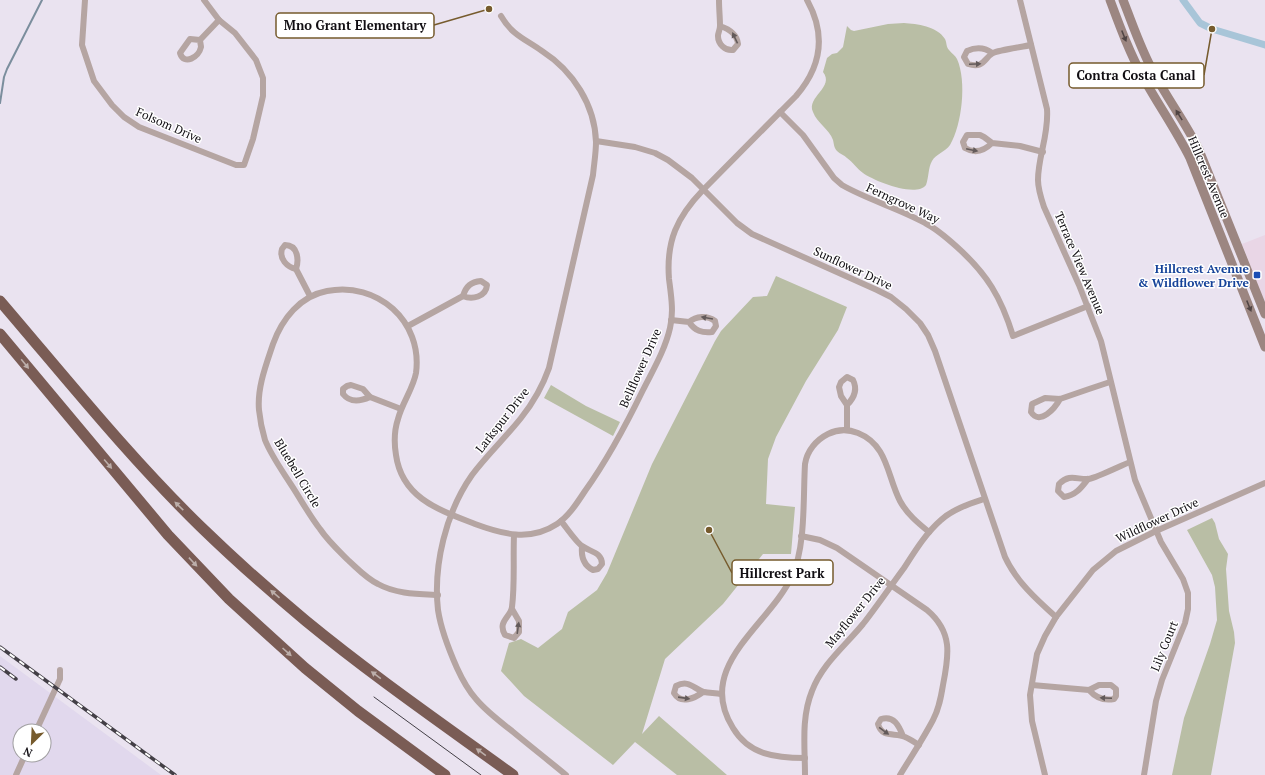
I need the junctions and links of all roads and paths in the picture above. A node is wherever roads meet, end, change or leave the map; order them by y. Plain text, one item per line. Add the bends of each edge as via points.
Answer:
1 (85, 0) edge
2 (204, 0) edge
3 (719, 0) edge
4 (807, 0) edge
5 (1020, 0) edge
6 (1110, 0) edge
7 (1123, 0) edge
8 (501, 16) dead end
9 (219, 20) junction
10 (720, 26) dead end
11 (200, 40) dead end
12 (1031, 45) junction
13 (992, 53) dead end
14 (780, 112) junction
15 (596, 141) junction
16 (992, 143) dead end
17 (1043, 152) junction
18 (703, 190) junction
19 (1213, 217) junction
20 (1240, 252) junction
21 (296, 269) dead end
22 (310, 296) junction
23 (463, 296) dead end
24 (0, 301) edge
25 (1088, 306) junction
26 (1265, 314) edge
27 (671, 320) junction
28 (689, 322) dead end
29 (408, 326) junction
30 (0, 334) edge
31 (1265, 347) edge
32 (1110, 382) junction
33 (370, 397) dead end
34 (1060, 399) junction
35 (847, 405) dead end
36 (401, 409) junction
37 (846, 430) junction
38 (1130, 462) junction
39 (1088, 479) junction
40 (1265, 483) edge
41 (984, 499) junction
42 (451, 515) junction
43 (561, 521) junction
44 (1156, 530) junction
45 (929, 532) junction
46 (514, 535) junction
47 (801, 536) junction
48 (582, 546) dead end
49 (891, 585) junction
50 (438, 595) junction
51 (512, 609) dead end
52 (1056, 617) junction
53 (60, 670) dead end
54 (1032, 685) junction
55 (1090, 690) dead end
56 (704, 692) dead end
57 (721, 694) junction
58 (40, 723) edge
59 (904, 736) dead end
60 (919, 745) junction
61 (805, 758) junction
62 (21, 763) edge
63 (16, 775) edge
64 (445, 775) edge
65 (513, 775) edge
66 (566, 775) edge
67 (806, 775) edge
68 (900, 775) edge
69 (1045, 775) edge
70 (1144, 775) edge

1 - 9 street, Folsom Drive via 82,45 94,81 112,105 139,127 236,165 244,165 263,96 263,78 256,60 235,34
2 - 9 street
3 - 10 street
4 - 14 street, Bellflower Drive via 818,25 817,59 804,87
5 - 12 street, Terrace View Avenue
6 -> 19 main road, Hillcrest Avenue via 1143,78 1185,148
20 -> 7 main road, Hillcrest Avenue via 1199,150 1154,73
8 - 15 street, Larkspur Drive via 513,32 554,60 574,81 589,109
9 - 11 street
12 - 13 street
12 - 17 street, Terrace View Avenue via 1047,109 1048,128
14 - 18 street, Bellflower Drive
14 - 25 street, Ferngrove Way via 803,135 834,178 842,185 926,223 974,263 994,289 1013,336
15 - 18 street, Sunflower Drive via 635,147 662,156
15 - 42 street, Larkspur Drive via 592,176 547,374 522,416 473,474
16 - 17 street
17 - 25 street, Terrace View Avenue via 1038,178 1041,198
18 - 27 street, Bellflower Drive via 679,220 672,240 668,265
18 - 41 street, Sunflower Drive via 752,234 877,290 912,314 924,328 935,351
19 - 20 main road via 1230,247
19 -> 31 main road, Hillcrest Avenue
20 - 26 main road, Hillcrest Avenue
21 - 22 street
22 - 29 street, Bluebell Circle via 340,289 356,290 380,299 392,307
22 - 50 street, Bluebell Circle via 284,321 277,332 270,354 258,398 260,420 266,441 272,455 320,530 364,575 392,590
23 - 29 street
65 -> 24 highway via 337,645 232,556 171,498
25 - 32 street, Terrace View Avenue via 1101,342
27 - 28 street
27 - 43 street, Bellflower Drive via 662,351 617,443 598,474
29 - 36 street, Bluebell Circle via 416,351 415,375
30 -> 64 highway via 168,535 229,599 305,668
32 - 34 street
32 - 38 street, Terrace View Avenue
33 - 36 street
34 - 34 street via 1047,397 1039,400 1032,404 1031,412 1034,416 1045,416 1053,410
35 - 37 street
36 - 42 street, Bluebell Circle via 394,441 396,460 402,476 419,497
37 - 45 street via 866,436 875,443 884,458 902,505 912,518
37 - 47 street via 824,436 817,441 807,456
38 - 39 street
38 - 44 street, Terrace View Avenue
39 - 39 street via 1075,477 1063,480 1058,491 1064,496 1072,495
40 - 44 street, Wildflower Drive
41 - 45 street, Mayflower Drive via 952,512
41 - 52 street, Sunflower Drive via 1009,566 1032,595
42 - 46 street, Bellflower Drive via 497,532
42 - 50 street, Larkspur Drive via 442,545
43 - 46 street, Bellflower Drive via 531,534
43 - 48 street
44 - 52 street, Wildflower Drive via 1110,555 1088,576
44 - 70 street, Lily Court via 1163,548 1185,582 1189,602 1182,632 1159,690
45 - 49 street, Mayflower Drive
46 - 51 street
47 - 49 street via 833,545
47 - 57 street via 799,556 792,576 731,661 724,676
49 - 60 street via 932,615 942,628 948,645 939,706
49 - 61 street, Mayflower Drive via 863,624 827,664 815,684 808,701 805,721
50 - 66 street, Larkspur Drive via 438,610 444,633 455,664 469,690 490,713
52 - 54 street, Wildflower Drive via 1037,654
53 - 58 street via 60,679
54 - 55 street
54 - 69 street, Wildflower Drive via 1031,715
56 - 57 street
57 - 61 street via 730,724 747,745 774,756
59 - 60 street
60 - 68 street
61 - 67 street, Mayflower Drive
62 - 63 street

